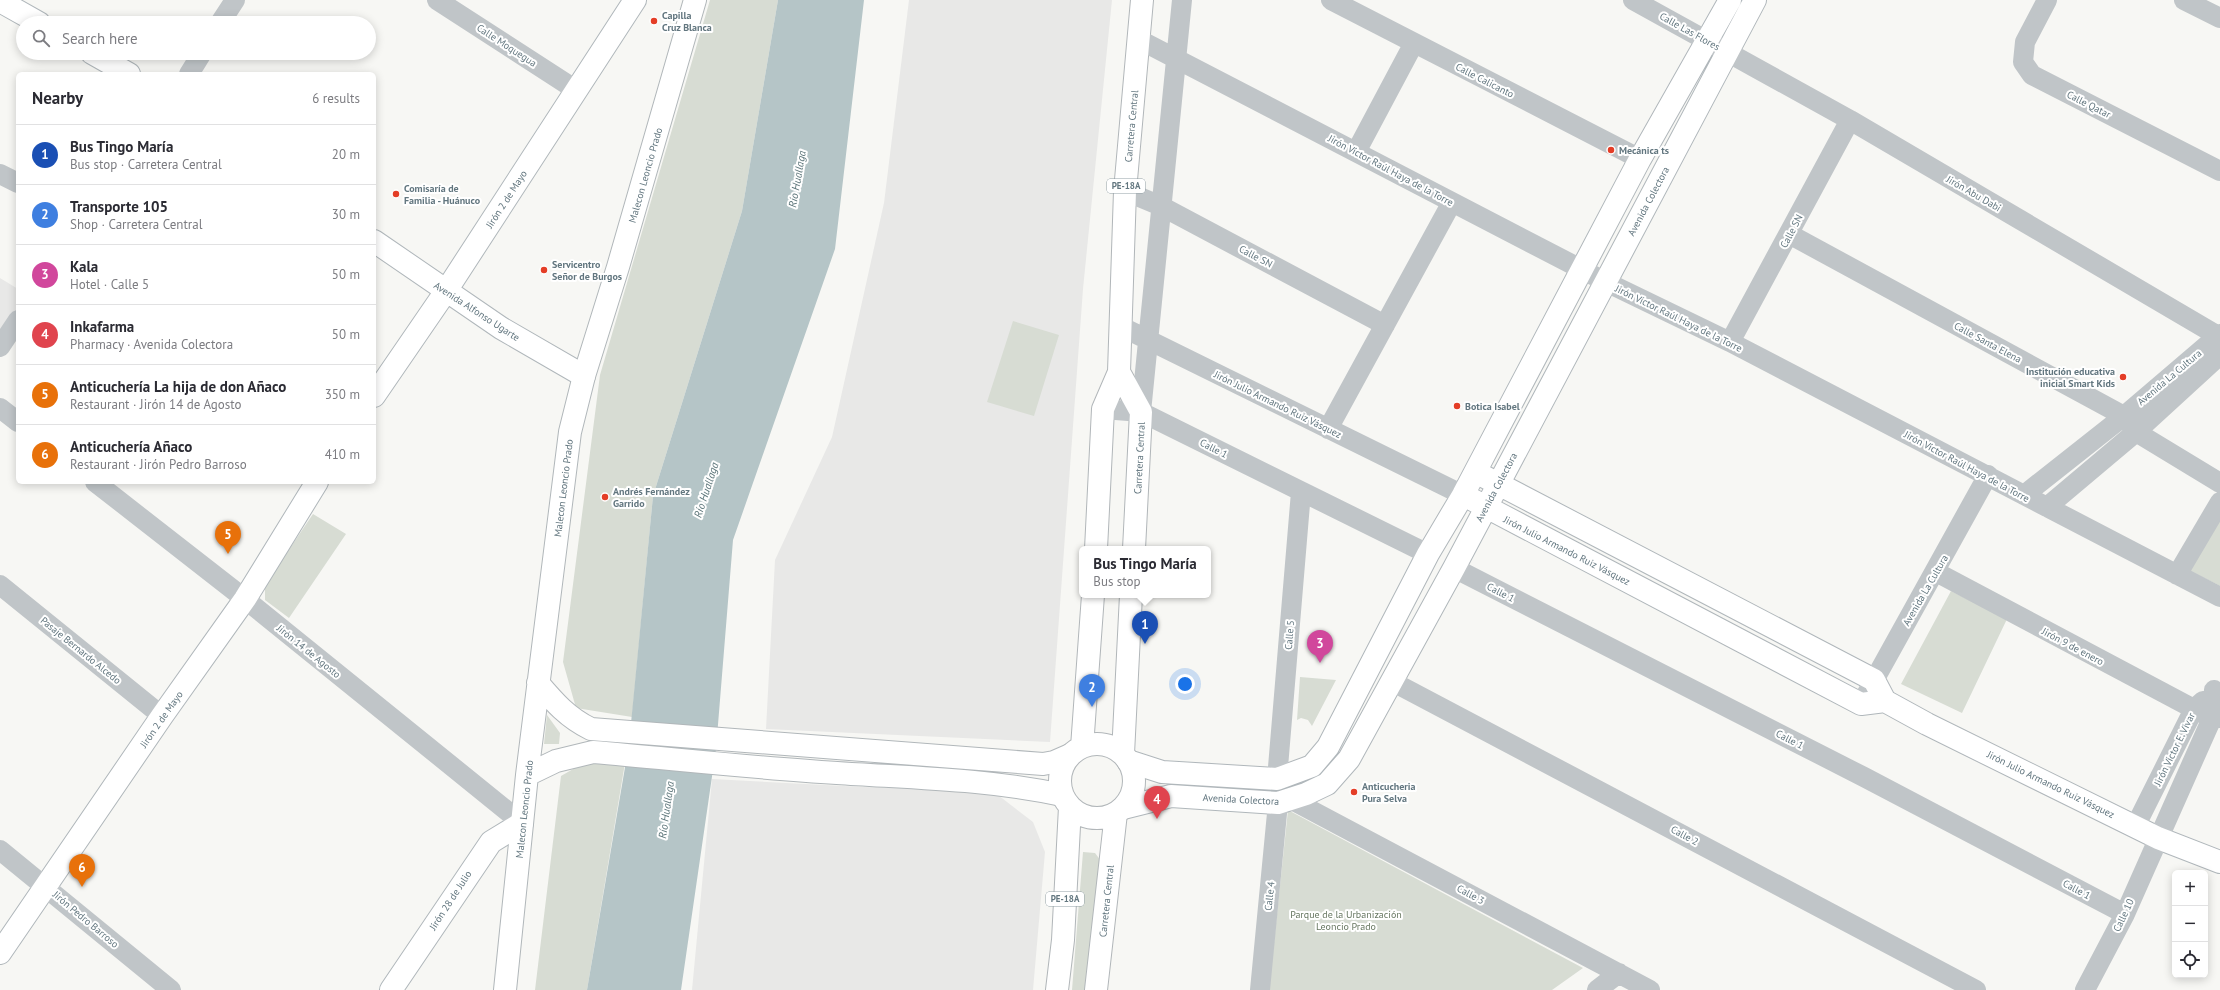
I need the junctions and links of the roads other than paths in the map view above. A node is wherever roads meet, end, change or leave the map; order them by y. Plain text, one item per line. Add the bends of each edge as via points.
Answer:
1 (234, 0) edge
2 (438, 0) edge
3 (635, 0) edge
4 (695, 0) edge
5 (1142, 0) edge
6 (1182, 0) edge
7 (1331, 0) edge
8 (1633, 0) edge
9 (1730, 0) edge
10 (1755, 0) edge
11 (2047, 0) edge
12 (2184, 0) edge
13 (0, 1) edge
14 (2219, 14) edge
15 (27, 16) edge
16 (224, 16) edge
17 (1138, 39) junction
18 (1708, 40) junction
19 (1414, 43) junction
20 (1726, 52) junction
21 (1175, 58) junction
22 (104, 60) edge
23 (198, 60) edge
24 (125, 72) edge
25 (190, 72) edge
26 (576, 90) junction
27 (1850, 120) junction
28 (1356, 152) junction
29 (1640, 159) junction
30 (2220, 171) edge
31 (0, 174) edge
32 (16, 182) edge
33 (1125, 191) junction
34 (1452, 202) junction
35 (1162, 206) junction
36 (1789, 234) junction
37 (376, 242) edge
38 (1582, 270) junction
39 (1606, 282) junction
40 (446, 291) junction
41 (16, 323) edge
42 (1385, 325) junction
43 (1120, 326) junction
44 (1148, 340) junction
45 (2219, 340) edge
46 (1730, 342) junction
47 (0, 347) edge
48 (1119, 372) junction
49 (584, 376) junction
50 (376, 393) edge
51 (0, 408) edge
52 (1103, 409) junction
53 (1141, 412) junction
54 (2124, 416) junction
55 (16, 420) edge
56 (1328, 429) junction
57 (2136, 432) junction
58 (1476, 471) junction
59 (1988, 475) junction
60 (2220, 483) edge
61 (98, 484) edge
62 (316, 484) edge
63 (1498, 484) junction
64 (1301, 492) junction
65 (1463, 495) junction
66 (2024, 495) junction
67 (2220, 502) edge
68 (1485, 507) junction
69 (2047, 507) junction
70 (1096, 546) edge
71 (1134, 546) edge
72 (1428, 554) junction
73 (1454, 568) junction
74 (1936, 572) junction
75 (2177, 574) junction
76 (0, 585) edge
77 (1703, 591) junction
78 (2220, 597) edge
79 (1093, 598) edge
80 (1131, 598) edge
81 (245, 599) junction
82 (1689, 612) junction
83 (1874, 680) junction
84 (1393, 682) junction
85 (538, 683) junction
86 (2217, 685) edge
87 (1885, 701) junction
88 (1861, 704) junction
89 (2194, 709) junction
90 (162, 716) junction
91 (2215, 724) edge
92 (1076, 751) junction
93 (1125, 757) junction
94 (527, 775) junction
95 (1277, 779) junction
96 (1066, 801) junction
97 (1284, 801) junction
98 (1120, 810) junction
99 (522, 823) junction
100 (2136, 826) junction
101 (2158, 838) junction
102 (0, 850) edge
103 (2220, 862) edge
104 (45, 886) junction
105 (2124, 914) junction
106 (0, 953) edge
107 (1619, 973) junction
108 (171, 990) edge
109 (391, 990) edge
110 (505, 990) edge
111 (1057, 990) edge
112 (1096, 990) edge
113 (1260, 990) edge
114 (1597, 990) edge
115 (1650, 990) edge
116 (1976, 990) edge
117 (2085, 990) edge

1 - 16 street
2 - 26 street, Calle Moquegua
3 - 26 main road, Jirón 2 de Mayo
4 - 49 main road, Malecon Leoncio Prado
5 - 17 main road, Carretera Central / PE-18A
6 - 21 street
7 - 19 street, Calle Calicanto
8 - 18 street, Calle Las Flores
9 - 18 main road
10 - 20 main road, Avenida Colectora
11 - 30 street, Calle Qatar via 2025,42 2023,62 2032,75
12 - 14 street
13 - 15 main road
17 - 21 street, Jirón Víctor Raúl Haya de la Torre
17 - 33 main road, Carretera Central / PE-18A
18 - 20 street, Calle Las Flores
18 - 29 main road
19 - 28 street
19 - 29 street, Calle Calicanto
20 - 27 street, Jirón Abu Dabi
20 - 39 main road, Avenida Colectora
21 - 28 street, Jirón Víctor Raúl Haya de la Torre
21 - 35 street
22 - 24 main road
23 - 25 street
26 - 40 main road, Jirón 2 de Mayo
27 - 36 street, Calle SN
27 - 45 street, Jirón Abu Dabi
28 - 34 street, Jirón Víctor Raúl Haya de la Torre
29 - 38 main road
31 - 32 street
33 - 35 street, Calle SN
33 - 43 main road, Carretera Central / PE-18A
34 - 38 street, Jirón Víctor Raúl Haya de la Torre
34 - 42 street
35 - 42 street, Calle SN
35 - 44 street
36 - 46 street, Calle SN
36 - 54 street, Calle Santa Elena
37 - 40 main road, Avenida Alfonso Ugarte
38 - 39 street, Jirón Víctor Raúl Haya de la Torre
38 - 58 main road
39 - 46 street, Jirón Víctor Raúl Haya de la Torre
39 - 63 main road, Avenida Colectora
40 - 49 main road, Avenida Alfonso Ugarte via 501,328
40 - 50 main road, Jirón 2 de Mayo
41 - 47 street
42 - 56 street
43 - 44 street, Jirón Julio Armando Ruiz Vásquez
43 - 48 main road, Carretera Central / PE-18A
44 - 53 street
44 - 56 street, Jirón Julio Armando Ruiz Vásquez
45 - 54 street, Avenida La Cultura
45 - 57 street, Avenida La Cultura
46 - 59 street, Jirón Víctor Raúl Haya de la Torre
48 - 52 main road, Carretera Central / PE-18A
48 - 53 main road, Carretera Central
49 - 85 main road, Malecon Leoncio Prado via 570,432
51 - 55 street
52 - 53 street, Calle 1
52 - 70 main road, Carretera Central / PE-18A
53 - 64 street, Calle 1
53 - 71 main road, Carretera Central
54 - 57 street, Calle Santa Elena
54 - 66 street, Avenida La Cultura
56 - 65 street, Jirón Julio Armando Ruiz Vásquez
57 - 60 street, Calle Santa Elena
57 - 69 street, Avenida La Cultura
58 - 63 main road
58 - 65 main road
59 - 66 street, Jirón Víctor Raúl Haya de la Torre
59 - 74 street, Avenida La Cultura
61 - 81 street, Jirón 14 de Agosto
62 - 81 main road, Jirón 2 de Mayo
63 - 68 main road, Avenida Colectora
63 - 77 main road
64 - 72 street, Calle 1
64 - 95 street, Calle 5
65 - 68 main road, Jirón Julio Armando Ruiz Vásquez
65 - 72 main road
66 - 69 street, Jirón Víctor Raúl Haya de la Torre
67 - 75 street
68 - 73 main road, Avenida Colectora
68 - 82 main road, Jirón Julio Armando Ruiz Vásquez
69 - 75 street, Jirón Víctor Raúl Haya de la Torre
72 - 95 main road via 1328,747 1312,766
73 - 84 main road, Avenida Colectora
73 - 105 street, Calle 1 via 1864,777
74 - 83 street, Avenida La Cultura
74 - 89 street, Jirón 9 de enero
75 - 78 street, Jirón Víctor Raúl Haya de la Torre
76 - 90 street, Pasaje Bernardo Alcedo
77 - 82 main road
77 - 83 main road
79 - 92 main road
80 - 93 main road
81 - 90 main road, Jirón 2 de Mayo
81 - 99 street, Jirón 14 de Agosto
82 - 88 main road, Jirón Julio Armando Ruiz Vásquez
83 - 87 main road
83 - 88 street, Avenida La Cultura
84 - 97 main road, Avenida Colectora via 1350,759 1327,784
84 - 116 street, Calle 2
85 - 92 main road via 564,712 591,729 1043,764 1054,762
85 - 94 main road, Malecon Leoncio Prado
86 - 89 street, Jirón Víctor E. Vivar
86 - 91 street, Jirón Víctor E. Vivar
87 - 88 main road
87 - 100 main road, Jirón Julio Armando Ruiz Vásquez
89 - 91 street, Jirón 9 de enero
89 - 100 street, Jirón Víctor E. Vivar
90 - 104 main road, Jirón 2 de Mayo
91 - 101 street, Jirón Víctor E. Vivar
92 - 93 main road via 1096,744 1111,747
92 - 96 main road via 1062,767 1060,774 1059,781
93 - 95 main road via 1162,772
93 - 98 main road via 1133,772 1134,785 1130,797
94 - 96 main road via 556,761 593,752 836,773 926,777 1037,790
94 - 99 main road, Malecon Leoncio Prado
96 - 98 main road via 1080,814 1092,818 1105,818
96 - 111 main road, PE-18A via 1063,940
97 - 98 main road, Avenida Colectora via 1171,796
97 - 107 street, Calle 3
97 - 113 street, Calle 4
98 - 112 main road, Carretera Central
99 - 109 main road, Jirón 28 de Julio via 490,842
99 - 110 main road, Malecon Leoncio Prado
100 - 101 main road, Jirón Julio Armando Ruiz Vásquez
101 - 103 main road, Jirón Julio Armando Ruiz Vásquez
101 - 105 street, Calle 10
102 - 104 street, Jirón Pedro Barroso
104 - 106 main road, Jirón 2 de Mayo
104 - 108 street, Jirón Pedro Barroso
105 - 117 street, Calle 10
107 - 114 street
107 - 115 street, Calle 3

